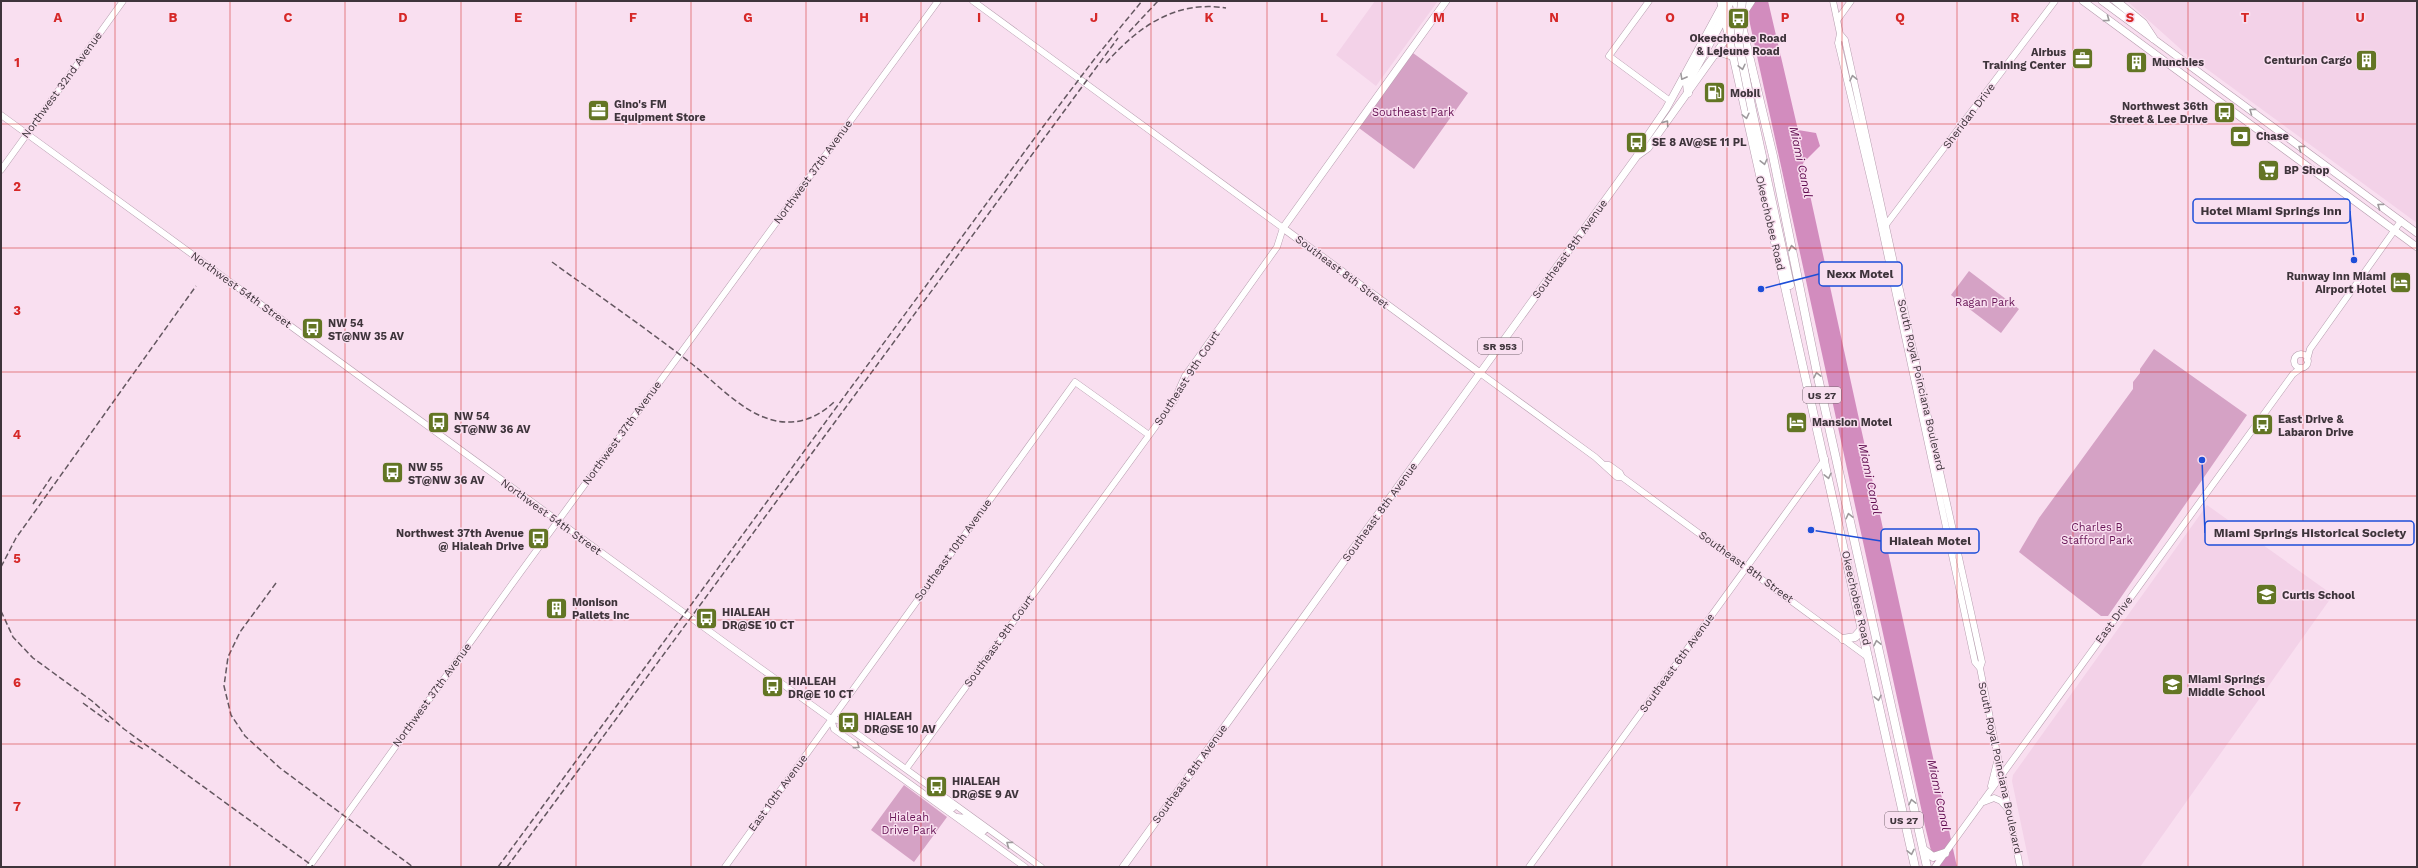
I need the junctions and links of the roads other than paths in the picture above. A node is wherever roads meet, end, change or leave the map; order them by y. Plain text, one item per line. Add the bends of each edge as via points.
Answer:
1 (123, 1) edge
2 (938, 1) edge
3 (973, 1) edge
4 (1446, 1) edge
5 (1649, 1) edge
6 (1730, 1) edge
7 (1736, 1) edge
8 (1833, 1) edge
9 (1851, 1) edge
10 (2055, 1) edge
11 (2083, 1) edge
12 (2102, 1) edge
13 (2116, 1) edge
14 (1723, 3) edge
15 (1746, 3) edge
16 (1724, 17) junction
17 (1740, 17) junction
18 (1838, 19) junction
19 (1728, 36) junction
20 (2131, 37) junction
21 (2155, 40) junction
22 (1715, 54) junction
23 (1733, 56) junction
24 (1688, 93) junction
25 (1670, 101) junction
26 (1, 115) edge
27 (27, 133) junction
28 (1637, 156) junction
29 (1, 170) edge
30 (2401, 222) junction
31 (1283, 228) junction
32 (1884, 228) junction
33 (2394, 231) junction
34 (2417, 233) edge
35 (2417, 247) edge
36 (2310, 349) junction
37 (2301, 354) junction
38 (1801, 356) junction
39 (2307, 360) junction
40 (2294, 363) junction
41 (2301, 368) junction
42 (1480, 373) junction
43 (2293, 373) junction
44 (1149, 435) junction
45 (1825, 459) junction
46 (558, 522) junction
47 (1746, 568) junction
48 (1862, 629) junction
49 (1843, 639) junction
50 (1869, 658) junction
51 (1886, 681) junction
52 (831, 719) junction
53 (1998, 758) junction
54 (906, 770) junction
55 (2001, 776) junction
56 (906, 782) junction
57 (1989, 792) junction
58 (1981, 803) junction
59 (961, 809) junction
60 (2008, 809) junction
61 (955, 817) junction
62 (998, 836) junction
63 (1923, 849) junction
64 (1945, 853) junction
65 (309, 867) edge
66 (725, 867) edge
67 (1024, 867) edge
68 (1041, 867) edge
69 (1123, 867) edge
70 (1529, 867) edge
71 (1915, 867) edge
72 (1927, 867) edge
73 (1936, 867) edge
74 (2020, 867) edge

1 - 27 street, Northwest 32nd Avenue
2 - 46 street, Northwest 37th Avenue
3 - 31 street, Southeast 8th Street
4 - 31 main road, Southeast 9th Court
5 - 25 street via 1609,56
6 - 16 highway
7 - 17 highway, Okeechobee Road / US 27
8 - 18 street, South Royal Poinciana Boulevard
9 - 18 street
10 - 32 street, Sheridan Drive
11 -> 20 main road
12 - 21 main road
13 - 21 highway via 2143,23
14 - 16 highway, Okeechobee Road / US 27
14 -> 25 main road, SR 953
15 - 17 highway, SR 953
15 -> 38 highway, bridge via 1738,40 1781,241
16 - 19 highway, Okeechobee Road / US 27
16 - 24 highway via 1687,84
17 - 19 highway, SR 953
51 -> 17 highway, Okeechobee Road / US 27
18 - 32 street, South Royal Poinciana Boulevard via 1840,34 1845,40
19 - 22 main road, SR 953
19 - 23 highway, Okeechobee Road / US 27
20 - 21 main road via 2137,34 2145,35
20 - 33 main road
30 -> 21 main road
22 - 23 highway
22 - 24 main road, SR 953
23 -> 38 highway, Okeechobee Road / US 27
28 -> 24 main road, SR 953 via 1648,148
25 - 28 main road, SR 953
26 - 27 street, Northwest 54th Street
27 - 29 street, Northwest 32nd Avenue
27 - 46 street, Northwest 54th Street
28 - 42 main road, Southeast 8th Avenue / SR 953
30 - 33 street
30 - 34 main road
31 - 42 main road, Southeast 8th Street
31 - 44 street, Southeast 9th Court via 1277,247 1185,376 1174,401
32 - 53 street, South Royal Poinciana Boulevard via 1958,548 1982,662 1980,668
33 - 35 main road
33 - 36 street
36 - 37 street
36 - 39 street
37 - 39 street
37 - 40 street via 2295,357
38 - 45 highway, Okeechobee Road / US 27
39 - 41 street via 2306,365
40 - 41 street
40 - 43 street
41 - 43 street, East Drive
42 - 47 street, Southeast 8th Street via 1605,465 1620,473
42 - 69 main road, Southeast 8th Avenue / SR 953
43 - 55 street, East Drive
44 - 52 street, Southeast 10th Avenue via 1075,382
44 - 54 street, Southeast 9th Court
45 - 47 street, Southeast 6th Avenue
45 -> 48 highway, Okeechobee Road / US 27
46 - 52 street, Northwest 54th Street
46 - 65 street, Northwest 37th Avenue
47 - 49 street, Southeast 8th Street
47 - 70 street, Southeast 6th Avenue
48 - 49 highway via 1855,637
48 - 50 highway, Okeechobee Road / US 27
49 - 50 street, Southeast 8th Street
50 - 51 highway
50 -> 71 highway, Okeechobee Road / US 27
63 -> 51 highway, Okeechobee Road / US 27
52 - 54 street, Northwest 54th Street via 838,720
52 -> 56 street, Northwest 54th Street via 834,730
52 - 66 street, East 10th Avenue
53 - 55 street, South Royal Poinciana Boulevard
53 - 57 street
54 - 59 street, Northwest 54th Street
55 - 57 street, East Drive
55 - 60 street, South Royal Poinciana Boulevard
56 - 59 street via 916,782 953,808
56 - 61 street, Northwest 54th Street
57 - 58 street, East Drive
58 - 60 street via 1990,798 1998,799
58 - 64 street, East Drive
59 - 62 street, Northwest 54th Street
60 - 74 street, South Royal Poinciana Boulevard
61 - 62 street via 967,818 989,834
61 - 67 street, Northwest 54th Street
68 -> 62 street, Northwest 54th Street
63 - 64 highway via 1930,856
63 - 72 highway, Okeechobee Road / US 27
64 - 73 street, East Drive

